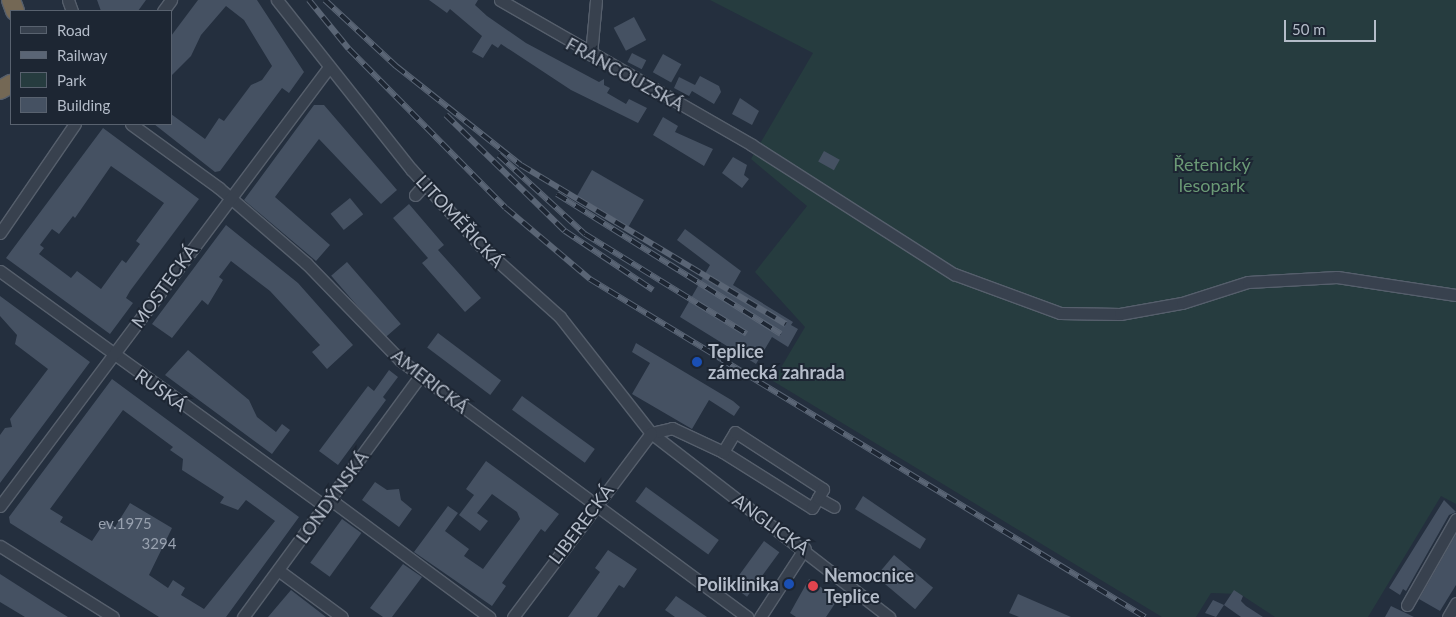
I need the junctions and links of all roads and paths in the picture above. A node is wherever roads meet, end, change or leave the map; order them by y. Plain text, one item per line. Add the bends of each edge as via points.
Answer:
1 (172, 0) edge
2 (277, 0) edge
3 (500, 0) edge
4 (596, 0) edge
5 (164, 10) edge
6 (591, 55) junction
7 (329, 67) junction
8 (74, 125) edge
9 (132, 125) edge
10 (425, 184) junction
11 (415, 195) dead end
12 (228, 199) junction
13 (0, 233) edge
14 (0, 271) edge
15 (1456, 296) edge
16 (114, 356) junction
17 (420, 376) junction
18 (651, 433) junction
19 (723, 452) junction
20 (818, 498) junction
21 (595, 502) junction
22 (328, 503) junction
23 (0, 506) edge
24 (834, 507) dead end
25 (1456, 519) edge
26 (0, 546) edge
27 (805, 548) junction
28 (278, 570) junction
29 (1456, 603) edge
30 (1407, 605) dead end
31 (113, 617) edge
32 (243, 617) edge
33 (342, 617) edge
34 (489, 617) edge
35 (513, 617) edge
36 (747, 617) edge
37 (760, 617) edge
38 (889, 617) edge
39 (1448, 617) edge

1 - 5 street
2 - 7 street, LITOMĚŘICKÁ
3 - 6 street, FRANCOUZSKÁ
4 - 6 street
6 - 15 street, FRANCOUZSKÁ via 752,145 954,274 1060,313 1120,314 1182,303 1248,282 1337,277
7 - 10 street, LITOMĚŘICKÁ
7 - 12 street, MOSTECKÁ
8 - 13 street
9 - 12 street, AMERICKÁ
10 - 11 street
10 - 18 street, LITOMĚŘICKÁ via 481,246 560,317
12 - 16 street, MOSTECKÁ
12 - 17 street, AMERICKÁ via 306,263
14 - 16 street, RUSKÁ
16 - 22 street, RUSKÁ
16 - 23 street, MOSTECKÁ
17 - 21 street, AMERICKÁ
17 - 22 street, LONDÝNSKÁ
18 - 19 street via 672,428
18 - 21 street, LIBERECKÁ
18 - 27 street, ANGLICKÁ
19 - 20 street via 812,508
19 - 20 street via 735,432 824,489
20 - 24 street
21 - 35 street, LIBERECKÁ
21 - 36 street, AMERICKÁ
22 - 28 street, LONDÝNSKÁ
22 - 34 street, RUSKÁ
25 - 30 street
26 - 31 street
27 - 37 street
27 - 38 street, ANGLICKÁ
28 - 32 street, LONDÝNSKÁ
28 - 33 street
29 - 39 street

